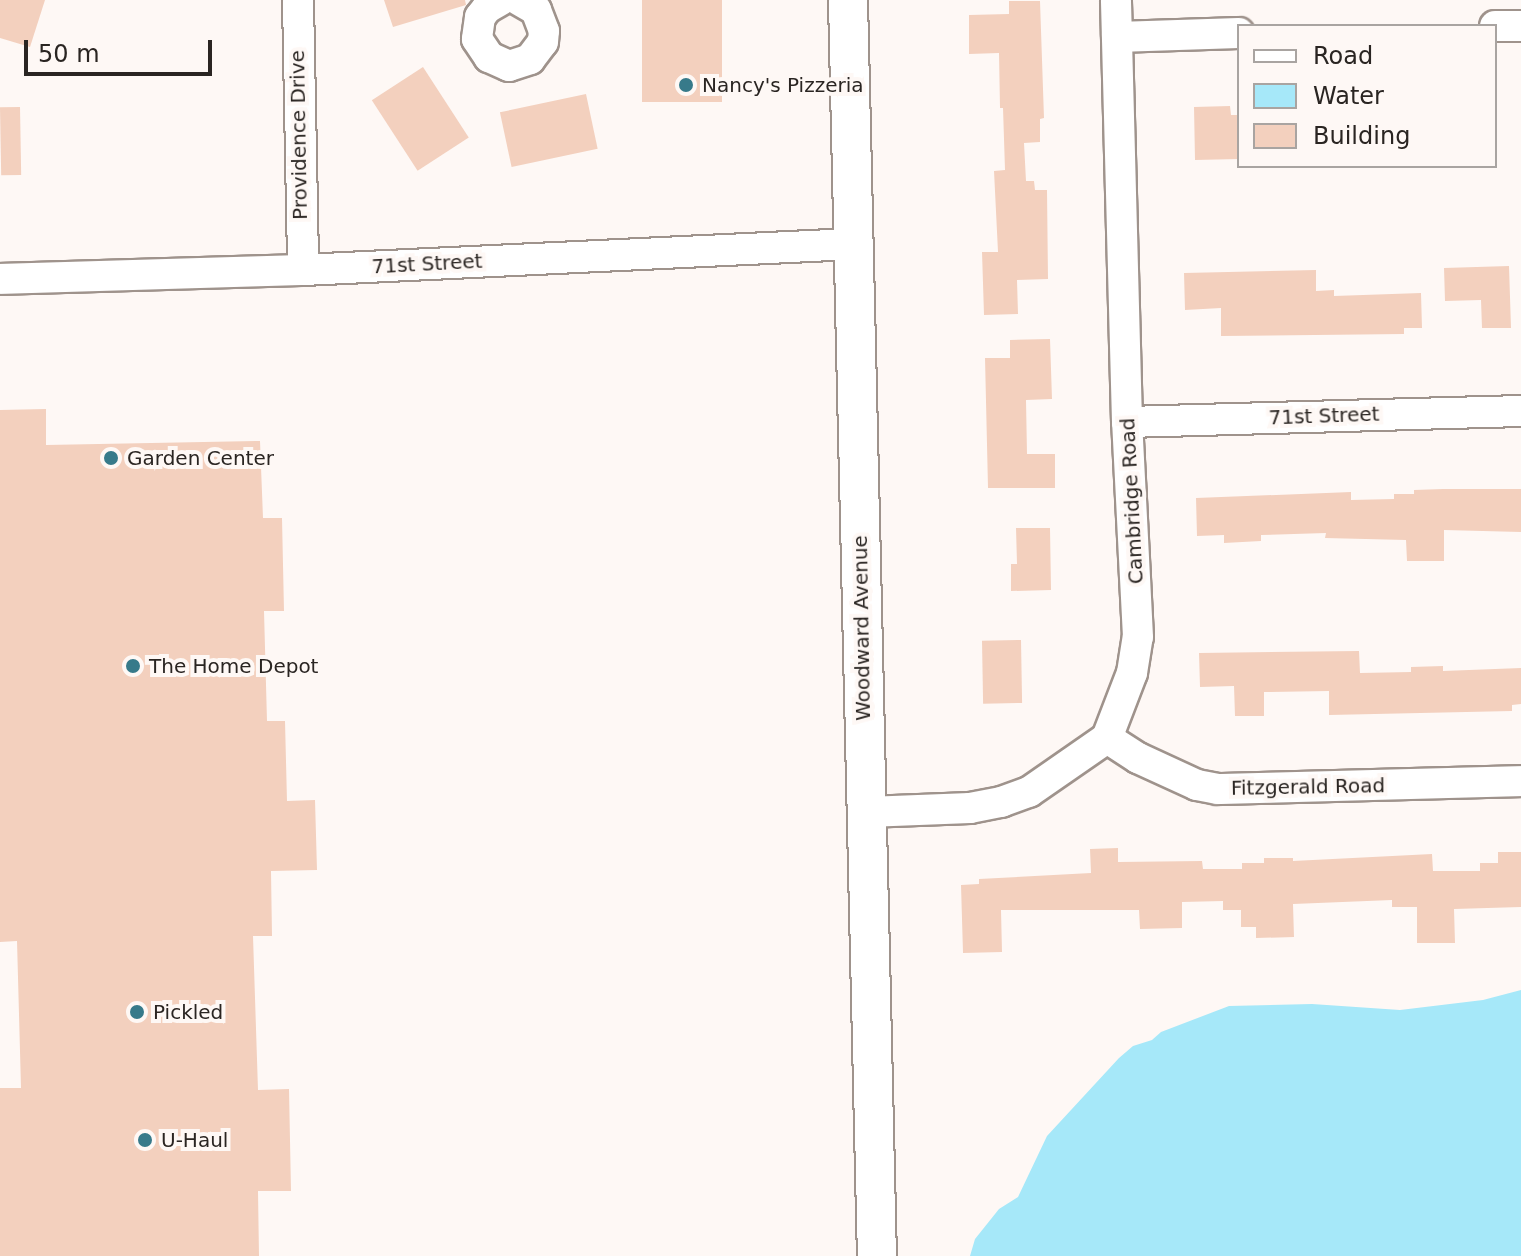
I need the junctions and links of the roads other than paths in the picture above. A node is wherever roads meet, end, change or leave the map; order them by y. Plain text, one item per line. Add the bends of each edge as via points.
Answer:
1 (298, 0) edge
2 (848, 0) edge
3 (1116, 0) edge
4 (1497, 26) edge
5 (1521, 26) edge
6 (1237, 33) edge
7 (1117, 37) junction
8 (853, 244) junction
9 (303, 270) junction
10 (0, 279) edge
11 (1521, 411) edge
12 (1127, 422) junction
13 (1107, 738) junction
14 (1521, 781) edge
15 (867, 812) junction
16 (877, 1256) edge

1 - 9 street, Providence Drive
2 - 8 main road, Woodward Avenue
3 - 7 street, Cambridge Road
4 - 5 street
6 - 7 street
7 - 12 street, Cambridge Road
8 - 9 street, 71st Street
8 - 15 main road, Woodward Avenue
9 - 10 street, 71st Street
11 - 12 street, 71st Street
12 - 13 street, Cambridge Road via 1138,637 1132,673
13 - 14 street, Fitzgerald Road via 1138,758 1217,789
13 - 15 street via 1029,792 1001,802
15 - 16 main road, Woodward Avenue

